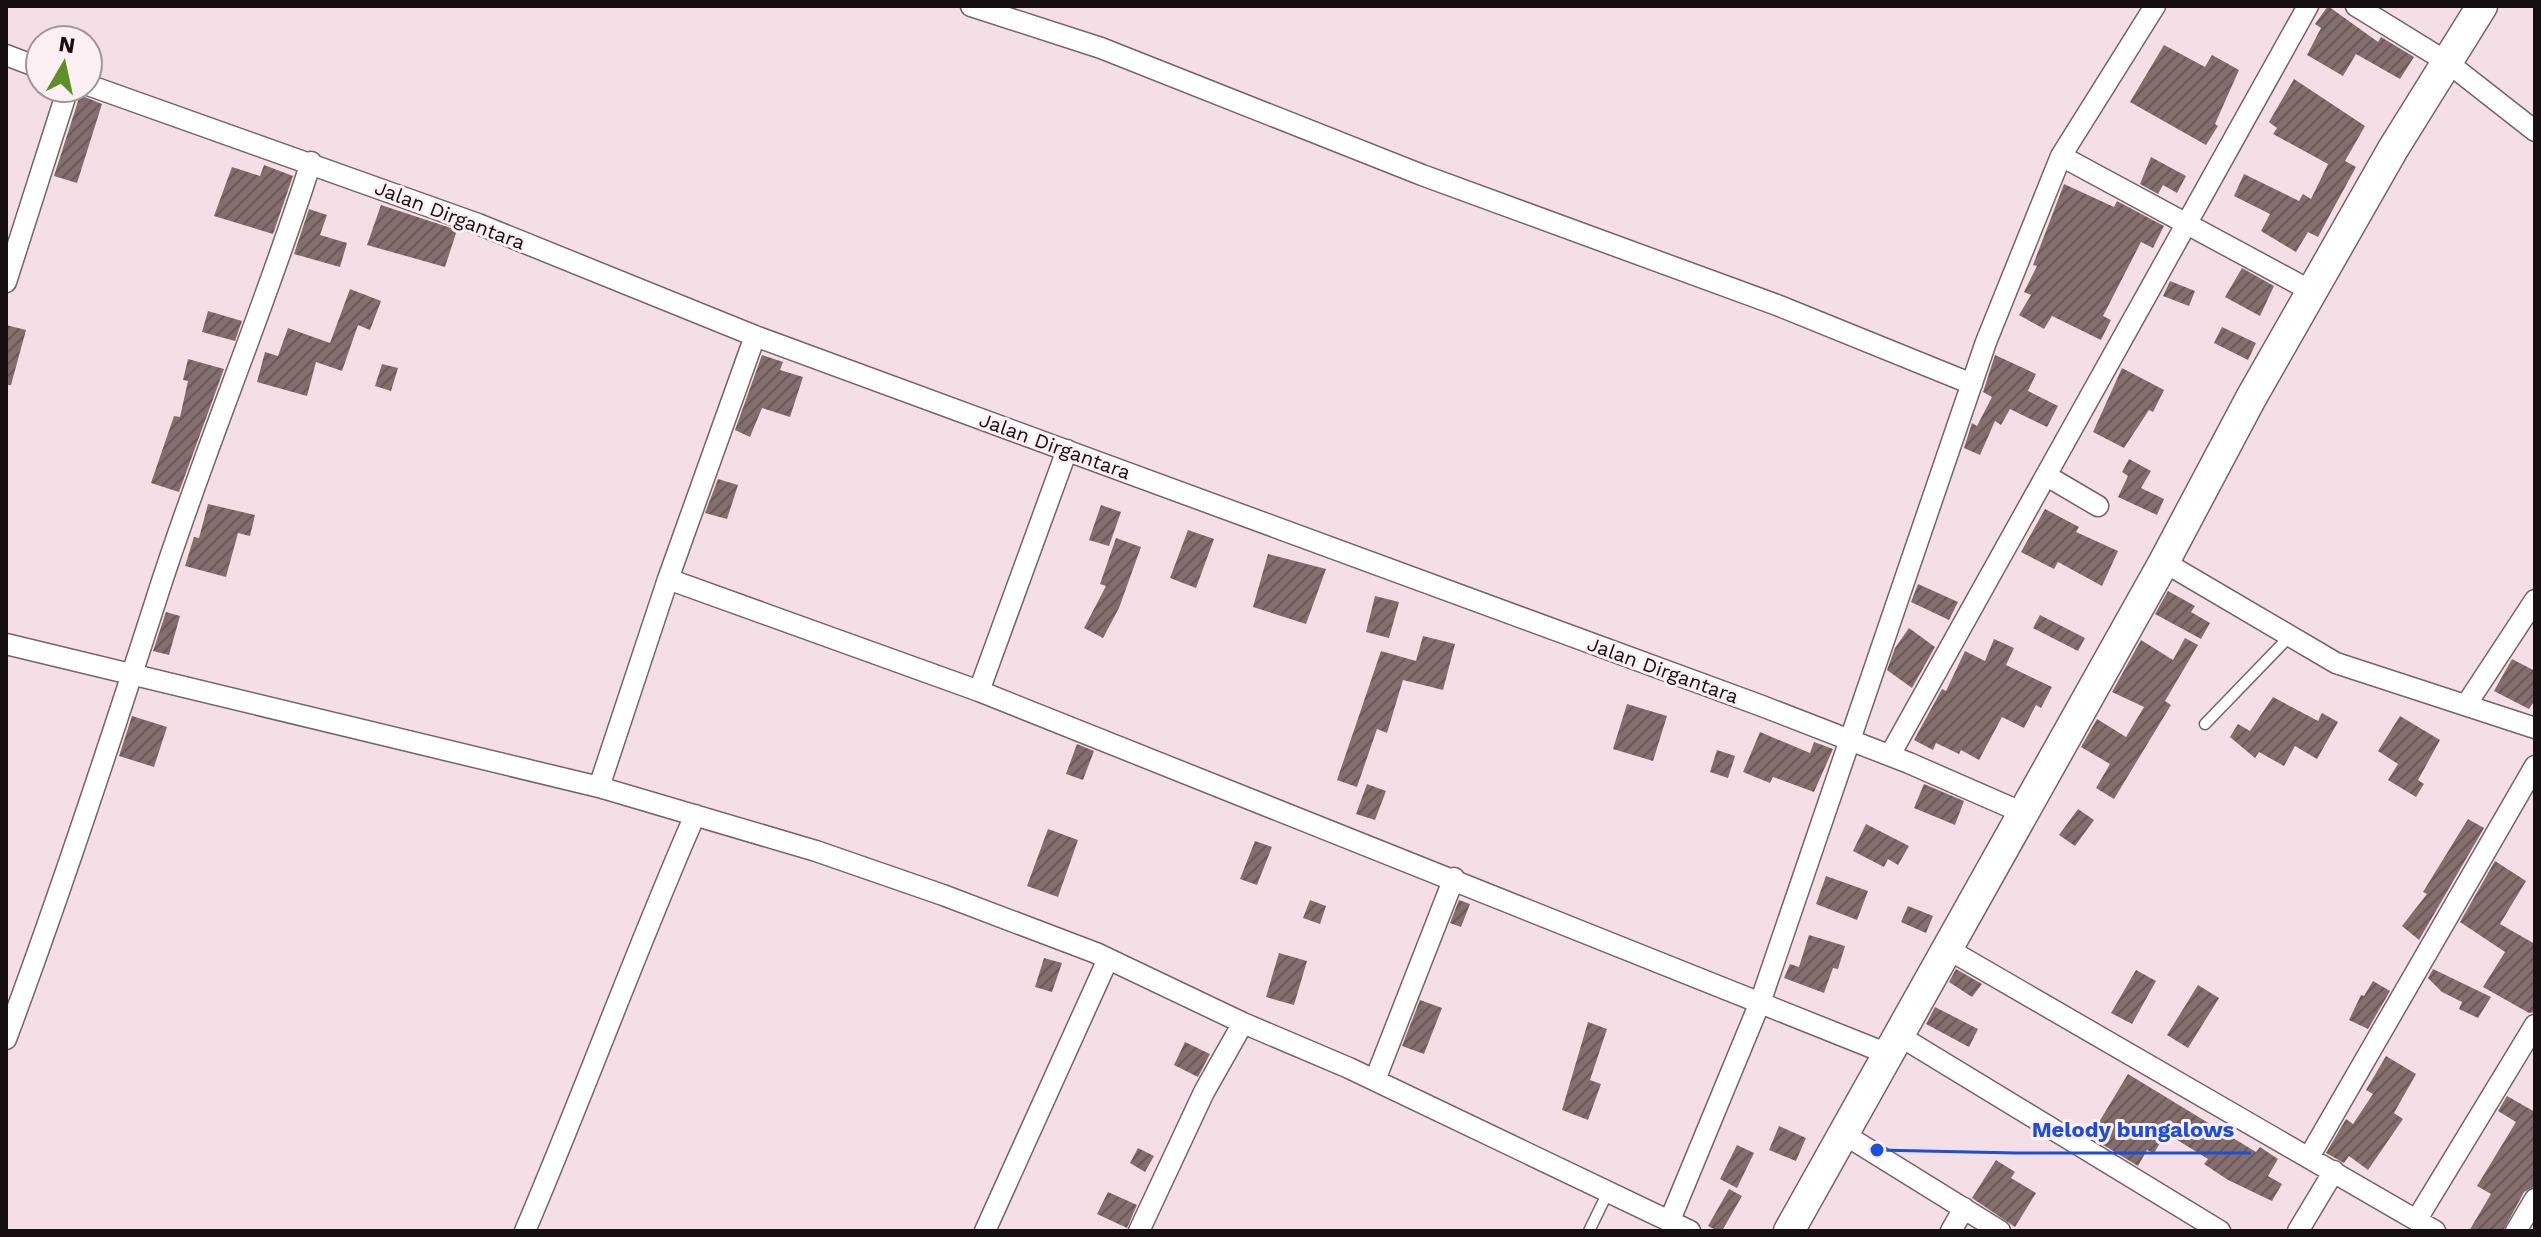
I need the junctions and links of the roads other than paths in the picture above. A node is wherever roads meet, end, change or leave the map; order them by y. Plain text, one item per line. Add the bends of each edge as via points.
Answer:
1 (971, 6) edge
2 (2155, 6) edge
3 (2308, 6) edge
4 (2356, 6) edge
5 (2482, 6) edge
6 (2447, 62) junction
7 (104, 91) edge
8 (63, 104) edge
9 (2535, 131) edge
10 (2061, 156) junction
11 (311, 162) junction
12 (2190, 224) junction
13 (6, 282) edge
14 (2313, 292) junction
15 (755, 336) junction
16 (1972, 384) junction
17 (1067, 450) junction
18 (2047, 476) junction
19 (2098, 506) dead end
20 (2164, 562) junction
21 (668, 579) junction
22 (2535, 600) edge
23 (2289, 637) junction
24 (6, 644) edge
25 (134, 676) junction
26 (979, 691) junction
27 (2466, 705) junction
28 (2205, 724) dead end
29 (2535, 728) edge
30 (1850, 739) junction
31 (1890, 755) junction
32 (2535, 766) edge
33 (599, 787) junction
34 (2021, 812) junction
35 (695, 815) junction
36 (1454, 878) junction
37 (1946, 948) junction
38 (1108, 959) junction
39 (1761, 1000) junction
40 (1243, 1023) junction
41 (2535, 1025) edge
42 (7, 1031) edge
43 (1893, 1044) junction
44 (1375, 1080) junction
45 (1842, 1133) junction
46 (2309, 1157) junction
47 (2334, 1171) junction
48 (1609, 1190) junction
49 (2535, 1199) edge
50 (1964, 1208) junction
51 (2417, 1219) junction
52 (1670, 1220) junction
53 (525, 1231) edge
54 (985, 1231) edge
55 (1139, 1231) edge
56 (1589, 1231) edge
57 (1690, 1231) edge
58 (1789, 1231) edge
59 (1951, 1231) edge
60 (2000, 1231) edge
61 (2220, 1231) edge
62 (2298, 1231) edge
63 (2435, 1231) edge
64 (2516, 1231) edge

1 - 16 street via 1101,48
2 - 10 street
3 - 12 street
4 - 6 street
5 - 6 street
6 - 9 street
6 - 14 street
7 - 11 street, Jalan Dirgantara
8 - 13 street
10 - 12 street
10 - 16 street
11 - 15 street, Jalan Dirgantara
11 - 25 street via 155,602
12 - 14 street
12 - 18 street
14 - 20 street
15 - 17 street, Jalan Dirgantara
15 - 21 street
16 - 30 street
17 - 26 street
17 - 30 street, Jalan Dirgantara
18 - 19 street
18 - 31 street
20 - 23 street
20 - 34 street
21 - 26 street
21 - 33 street
22 - 27 street
23 - 27 street via 2336,663
23 - 28 lane
24 - 25 street
25 - 33 street
25 - 42 street
26 - 36 street
27 - 29 street
30 - 31 street, Jalan Dirgantara
30 - 39 street
31 - 34 street, Jalan Dirgantara
32 - 46 street
33 - 35 street
34 - 37 street
35 - 38 street via 929,890
35 - 53 street
36 - 39 street
36 - 44 street
37 - 43 street
37 - 46 street
38 - 40 street
38 - 54 street
39 - 43 street
39 - 52 street
40 - 44 street
40 - 55 street via 1204,1092
41 - 51 street
43 - 45 street
43 - 61 street
44 - 48 street
45 - 50 street
45 - 58 street
46 - 47 street
47 - 51 street
47 - 62 street
48 - 52 street
48 - 56 lane
49 - 64 street
50 - 59 street
50 - 60 street
51 - 63 street
52 - 57 street

